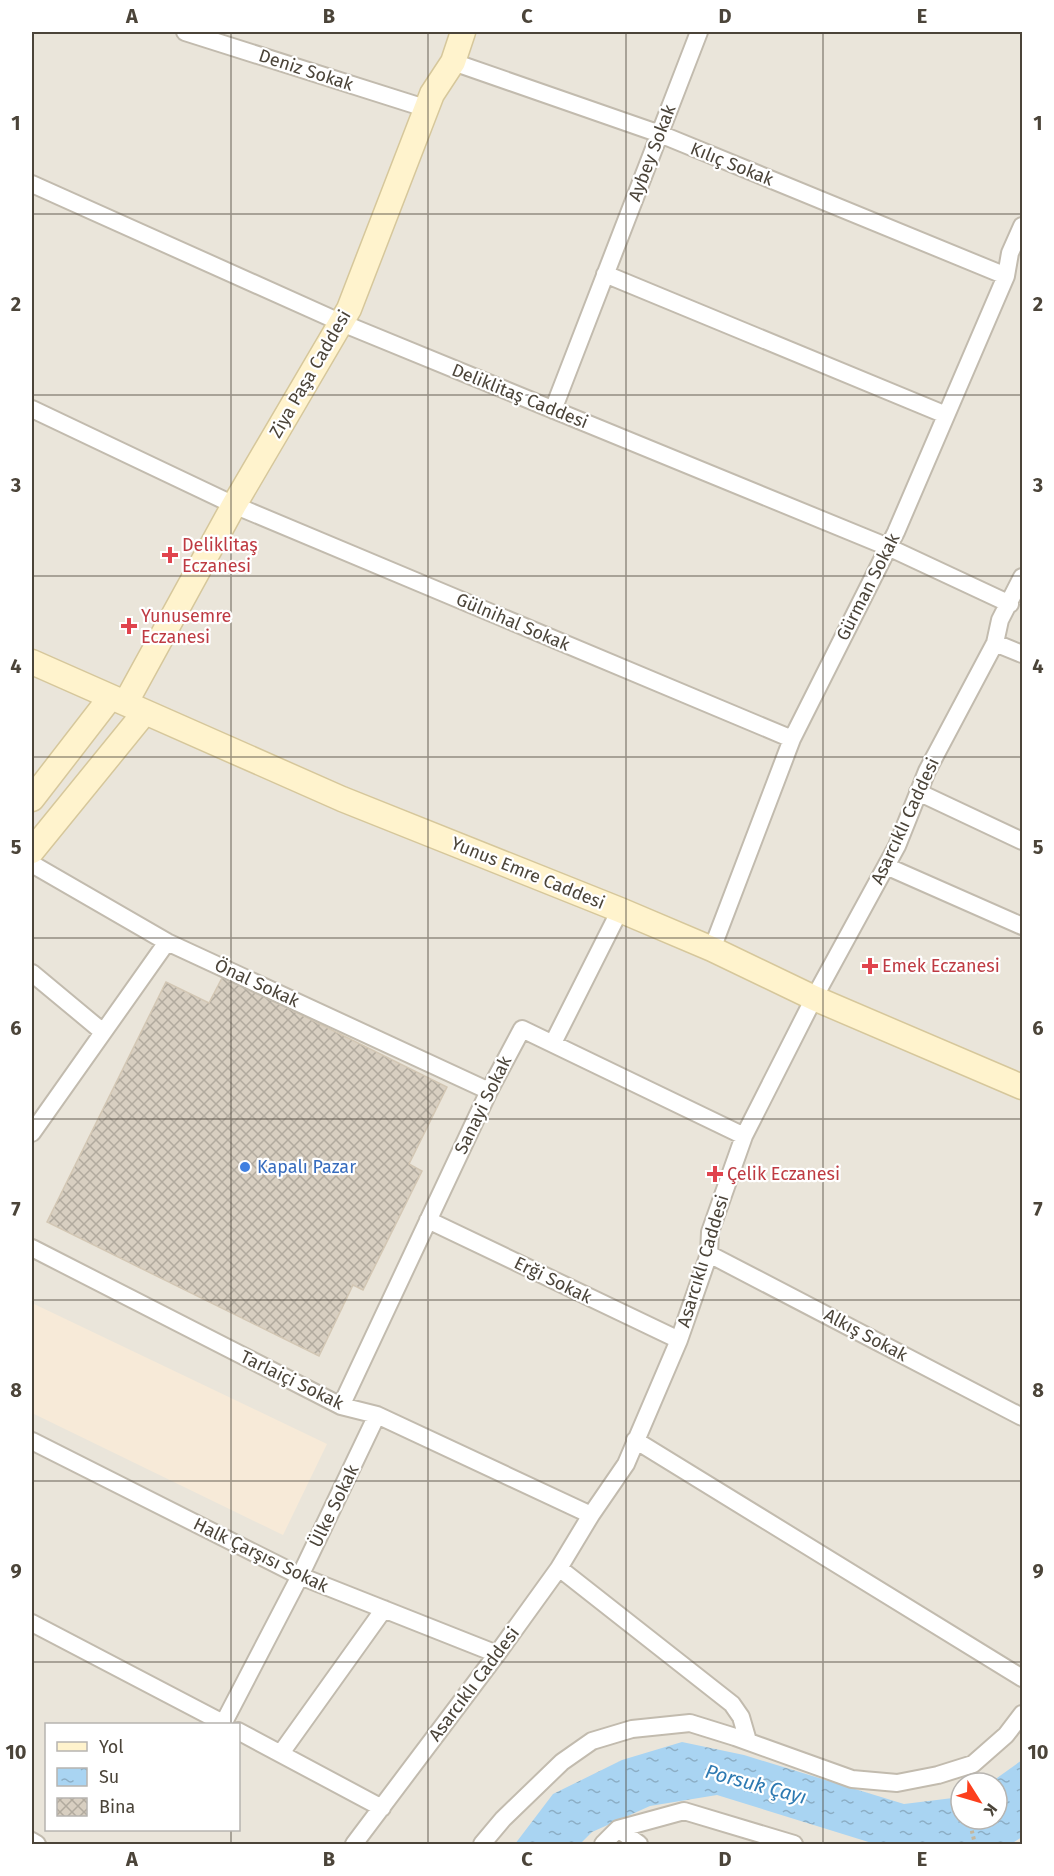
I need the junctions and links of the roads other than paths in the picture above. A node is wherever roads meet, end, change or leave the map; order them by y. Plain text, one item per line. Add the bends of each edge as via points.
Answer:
1 (185, 32) edge
2 (463, 32) edge
3 (699, 32) edge
4 (453, 62) junction
5 (428, 109) junction
6 (660, 134) junction
7 (32, 184) edge
8 (1023, 226) edge
9 (604, 274) junction
10 (1006, 276) junction
11 (342, 322) junction
12 (32, 408) edge
13 (553, 410) junction
14 (946, 415) junction
15 (234, 505) junction
16 (888, 547) junction
17 (1023, 577) edge
18 (1010, 604) junction
19 (995, 643) junction
20 (1023, 654) edge
21 (32, 662) edge
22 (127, 704) junction
23 (792, 739) junction
24 (918, 792) junction
25 (32, 799) edge
26 (1023, 841) edge
27 (32, 851) edge
28 (32, 864) edge
29 (886, 866) junction
30 (620, 910) junction
31 (1023, 926) edge
32 (167, 942) junction
33 (712, 949) junction
34 (32, 973) edge
35 (814, 998) junction
36 (104, 1032) junction
37 (553, 1043) junction
38 (1023, 1087) edge
39 (489, 1091) junction
40 (36, 1115) edge
41 (32, 1133) edge
42 (744, 1136) junction
43 (428, 1220) junction
44 (32, 1248) edge
45 (709, 1254) junction
46 (679, 1340) junction
47 (341, 1406) junction
48 (377, 1415) junction
49 (1023, 1417) edge
50 (635, 1440) junction
51 (32, 1441) edge
52 (591, 1515) junction
53 (559, 1568) junction
54 (300, 1576) junction
55 (384, 1609) junction
56 (32, 1623) edge
57 (497, 1654) junction
58 (1023, 1678) edge
59 (1023, 1714) edge
60 (223, 1723) edge
61 (230, 1723) edge
62 (240, 1732) edge
63 (748, 1741) junction
64 (281, 1753) junction
65 (382, 1808) junction
66 (618, 1829) junction
67 (32, 1841) edge
68 (37, 1845) edge
69 (354, 1845) edge
70 (482, 1845) edge
71 (603, 1845) edge
72 (639, 1845) edge
73 (794, 1845) edge

1 - 5 street, Deniz Sokak
2 - 4 main road, Ziya Paşa Caddesi
3 - 6 street, Aybey Sokak
4 - 5 main road, Ziya Paşa Caddesi via 432,94
4 - 6 street, Kılıç Sokak
5 - 11 main road, Ziya Paşa Caddesi
6 - 9 street, Aybey Sokak
6 - 10 street, Kılıç Sokak
7 - 11 street, Deliklitaş Caddesi
8 - 10 street, Gürman Sokak via 1010,253
9 - 13 street, Aybey Sokak
9 - 14 street
10 - 14 street, Gürman Sokak
11 - 13 street, Deliklitaş Caddesi
11 - 15 main road, Ziya Paşa Caddesi
12 - 15 street, Gülnihal Sokak
13 - 16 street, Deliklitaş Caddesi
14 - 16 street, Gürman Sokak
15 - 22 main road, Ziya Paşa Caddesi
15 - 23 street, Gülnihal Sokak
16 - 18 street, Deliklitaş Caddesi
16 - 23 street, Gürman Sokak
17 - 18 street, Asarcıklı Caddesi
18 - 19 street, Asarcıklı Caddesi via 1000,620
19 - 20 street
19 - 24 street, Asarcıklı Caddesi
21 - 22 main road, Yunus Emre Caddesi
22 - 25 main road, Ziya Paşa Caddesi
22 - 27 main road, Ziya Paşa Caddesi
22 - 30 main road, Yunus Emre Caddesi via 342,799
23 - 33 street, Gürman Sokak
24 - 26 street
24 - 29 street, Asarcıklı Caddesi
28 - 32 street, Önal Sokak
29 - 31 street
29 - 35 street, Asarcıklı Caddesi
30 - 33 main road, Yunus Emre Caddesi
30 - 37 street
32 - 36 street
32 - 39 street, Önal Sokak
33 - 35 main road, Yunus Emre Caddesi
34 - 36 street
35 - 38 main road, Yunus Emre Caddesi
35 - 42 street, Asarcıklı Caddesi
36 - 40 street
37 - 39 street, Sanayi Sokak via 522,1029
37 - 42 street, Sanayi Sokak
39 - 43 street, Sanayi Sokak
40 - 41 street
42 - 45 street, Asarcıklı Caddesi via 710,1232
43 - 46 street, Erği Sokak
43 - 47 street, Sanayi Sokak
44 - 47 street, Tarlaiçi Sokak
45 - 46 street, Asarcıklı Caddesi
45 - 49 street, Alkış Sokak
46 - 50 street, Asarcıklı Caddesi
47 - 48 street, Tarlaiçi Sokak
48 - 52 street, Tarlaiçi Sokak
48 - 54 street, Ülke Sokak
50 - 52 street, Asarcıklı Caddesi via 626,1464
50 - 58 street
51 - 54 street, Halk Çarşısı Sokak
52 - 53 street, Asarcıklı Caddesi
53 - 57 street, Asarcıklı Caddesi
53 - 63 street via 732,1704 741,1717
54 - 55 street, Halk Çarşısı Sokak
54 - 61 street, Ülke Sokak
55 - 57 street, Halk Çarşısı Sokak
55 - 64 street
56 - 60 street
57 - 65 street, Asarcıklı Caddesi
59 - 63 street via 974,1764 897,1784 852,1779
62 - 64 street
63 - 70 street via 690,1723 632,1729 592,1741 562,1761 503,1818
64 - 65 street
65 - 69 street, Asarcıklı Caddesi
66 - 71 street
66 - 72 street
66 - 73 street via 684,1811
67 - 68 street

